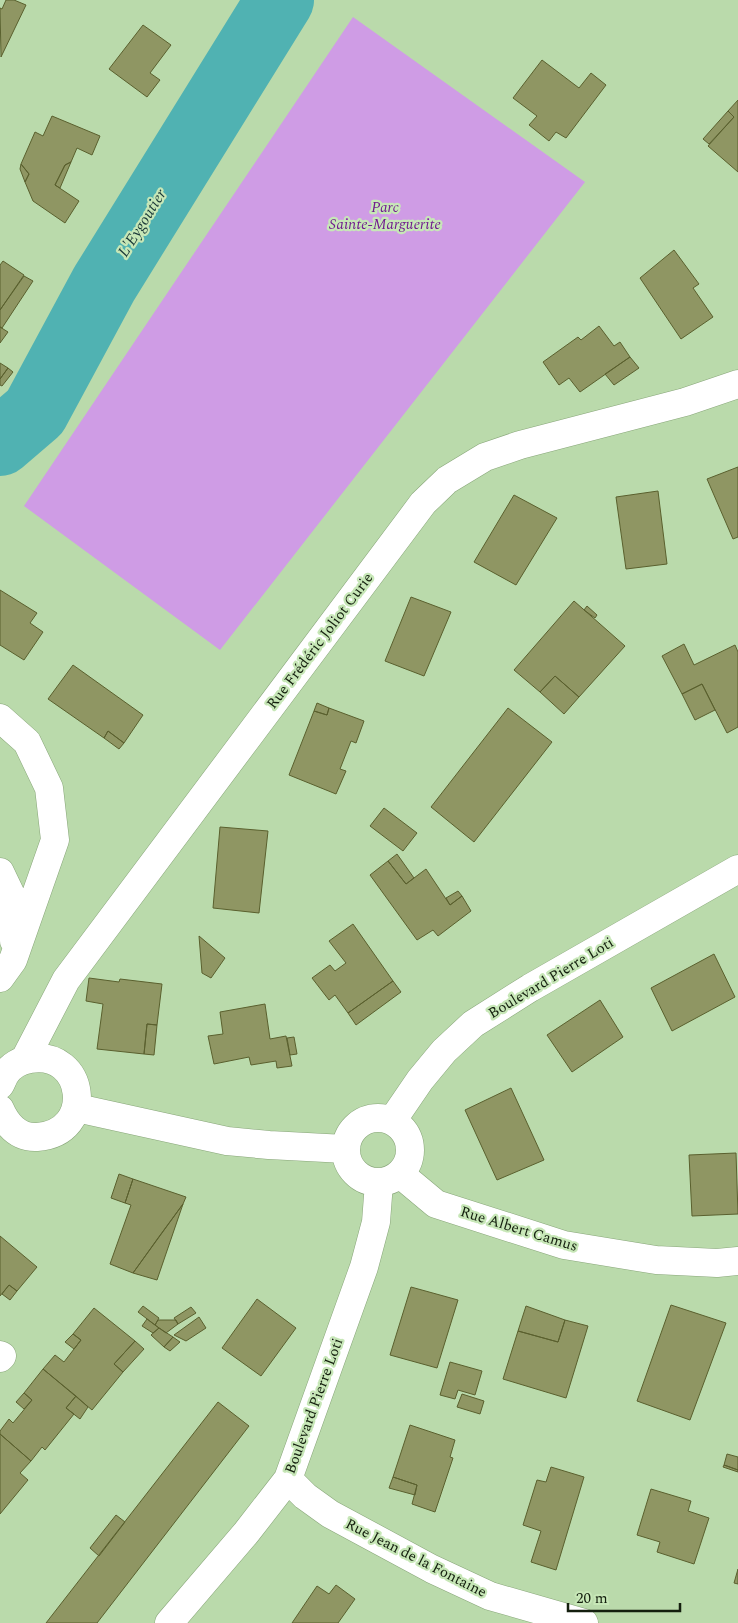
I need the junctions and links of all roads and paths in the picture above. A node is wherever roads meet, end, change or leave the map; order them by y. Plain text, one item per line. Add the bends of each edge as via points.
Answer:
1 (738, 384) edge
2 (0, 718) edge
3 (738, 869) edge
4 (0, 872) edge
5 (6, 969) edge
6 (9, 1068) edge
7 (77, 1108) junction
8 (2, 1119) edge
9 (392, 1121) junction
10 (345, 1149) junction
11 (390, 1178) junction
12 (738, 1261) edge
13 (288, 1479) junction
14 (169, 1623) edge
15 (584, 1623) edge

1 - 6 street, Rue Frédéric Joliot Curie via 685,402 520,445 484,457 447,480 423,503 66,980
2 - 5 street via 27,742 49,788 55,840
3 - 9 street, Boulevard Pierre Loti via 473,1024 444,1051
4 - 5 street via 11,895 14,922
6 - 7 street via 38,1057 54,1060 73,1078 77,1088
7 - 8 street via 63,1129 49,1136 22,1134
7 - 10 street via 227,1141
9 - 10 street via 374,1117 357,1124 346,1140
9 - 11 street via 407,1135 410,1155 406,1165
10 - 11 street via 347,1162 355,1174 366,1180
11 - 12 street, Rue Albert Camus via 436,1204 564,1245 656,1260
11 - 13 street, Boulevard Pierre Loti via 364,1267
13 - 14 street, Boulevard Pierre Loti
13 - 15 street, Rue Jean de la Fontaine via 304,1496 330,1514 432,1569 490,1596

